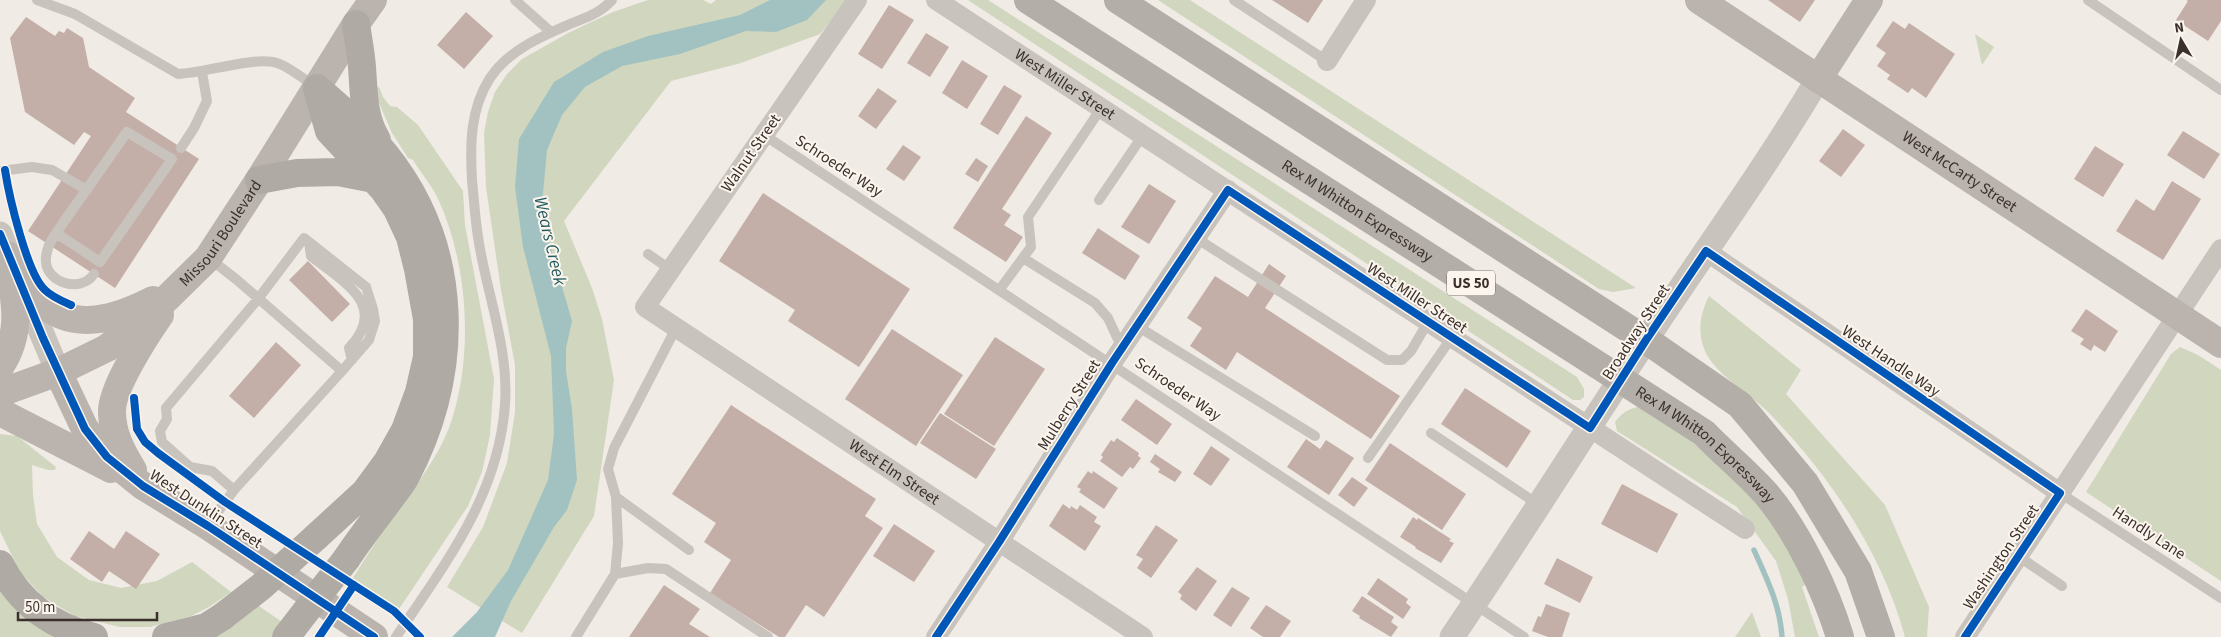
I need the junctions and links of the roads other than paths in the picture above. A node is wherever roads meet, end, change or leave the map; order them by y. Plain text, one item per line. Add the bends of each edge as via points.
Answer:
1 (37, 0) edge
2 (373, 0) edge
3 (515, 0) edge
4 (612, 0) edge
5 (857, 0) edge
6 (936, 0) edge
7 (1028, 0) edge
8 (1118, 0) edge
9 (1234, 0) edge
10 (1366, 0) edge
11 (1699, 0) edge
12 (1869, 0) edge
13 (2088, 0) edge
14 (356, 24) junction
15 (551, 32) junction
16 (1327, 62) joint
17 (202, 72) junction
18 (1818, 79) junction
19 (316, 88) junction
20 (2221, 90) edge
21 (1102, 108) junction
22 (764, 135) junction
23 (1143, 135) junction
24 (182, 148) dead end
25 (384, 152) junction
26 (0, 171) edge
27 (374, 179) junction
28 (259, 180) junction
29 (86, 190) junction
30 (1228, 190) junction
31 (1099, 200) dead end
32 (56, 233) junction
33 (1196, 238) junction
34 (4, 244) edge
35 (2221, 249) edge
36 (1706, 251) junction
37 (648, 254) dead end
38 (208, 258) junction
39 (1023, 258) junction
40 (671, 270) junction
41 (94, 274) dead end
42 (183, 284) junction
43 (1000, 289) junction
44 (258, 299) junction
45 (645, 307) joint
46 (2178, 315) junction
47 (1428, 322) junction
48 (1137, 326) junction
49 (676, 328) junction
50 (1452, 337) junction
51 (1646, 340) junction
52 (2221, 344) edge
53 (1117, 355) junction
54 (0, 366) edge
55 (342, 371) junction
56 (58, 372) junction
57 (1621, 380) junction
58 (0, 393) edge
59 (0, 412) edge
60 (1590, 428) junction
61 (1431, 433) dead end
62 (1315, 436) dead end
63 (1368, 458) dead end
64 (143, 486) junction
65 (234, 490) junction
66 (2060, 493) junction
67 (616, 497) junction
68 (1540, 506) junction
69 (208, 526) junction
70 (1745, 529) dead end
71 (999, 542) junction
72 (689, 550) dead end
73 (2018, 556) junction
74 (0, 564) edge
75 (615, 574) junction
76 (2062, 586) dead end
77 (2221, 598) edge
78 (1474, 604) junction
79 (94, 637) edge
80 (166, 637) edge
81 (286, 637) edge
82 (378, 637) edge
83 (576, 637) edge
84 (768, 637) edge
85 (936, 637) edge
86 (1143, 637) edge
87 (1452, 637) edge
88 (1524, 637) edge
89 (1840, 637) edge
90 (1881, 637) edge
91 (1965, 637) edge

1 - 17 lane via 75,14 178,74
2 - 14 main road, Missouri Boulevard
3 - 15 lane
4 - 15 lane via 601,12
5 - 22 street, Walnut Street
6 - 21 street, West Miller Street
7 - 57 highway, Rex M Whitton Expressway / US 50
8 - 51 highway, US 50
9 - 16 lane
10 - 16 street
11 - 18 main road, West McCarty Street
12 - 18 main road, Broadway Street
13 - 20 lane
14 - 19 main road, Missouri Boulevard
14 - 25 highway via 362,92 372,131
15 - 82 lane via 505,60 490,79 473,121 470,148 478,237 505,371 505,404 499,447 482,499 458,545
17 - 19 lane via 256,60 277,63
17 - 24 lane via 208,101
18 - 36 street, Broadway Street
18 - 46 main road, West McCarty Street
19 - 25 highway via 342,109
19 - 27 highway via 330,131
19 - 28 main road, Missouri Boulevard
21 - 23 street, West Miller Street
21 - 39 lane via 1028,217 1031,246
22 - 40 street, Walnut Street
22 - 43 lane, Schroeder Way
23 - 30 street, West Miller Street
23 - 31 lane
25 - 81 highway, bridge via 419,206 439,263 445,306 444,361 427,430 404,480
26 - 29 lane via 32,167 52,170
27 - 28 highway via 338,172 297,173
27 - 80 highway, bridge via 397,209 410,237 427,318 427,357 405,430 365,492 262,586 206,627
28 - 38 main road, Missouri Boulevard
29 - 32 lane
29 - 32 lane via 127,132 172,159 100,262
30 - 33 street, Mulberry Street
30 - 47 street, West Miller Street
32 - 41 lane via 48,245 45,264 51,274 66,284 78,285 88,282
33 - 47 lane via 1387,360 1402,360
33 - 48 street, Mulberry Street
34 - 42 main road via 40,301 51,311 74,319 100,320 122,314
34 - 54 main road via 14,298 15,336
34 - 56 street
35 - 46 street, Washington Street
36 - 51 street, Broadway Street
36 - 66 street, West Handle Way
37 - 40 lane
38 - 42 main road, Missouri Boulevard
38 - 44 lane
39 - 43 lane
39 - 53 lane via 1095,303 1108,318
40 - 45 street, Walnut Street
42 - 56 main road, Missouri Boulevard via 107,348
42 - 64 main road via 124,373 111,410 114,433
43 - 53 lane, Schroeder Way
44 - 55 lane
44 - 55 lane via 304,238 366,287 375,321 369,340
44 - 65 lane via 166,408 167,419 160,432 162,442 190,466 212,471
45 - 49 street, West Elm Street
46 - 52 main road, West McCarty Street
46 - 66 street, Washington Street
47 - 50 street, West Miller Street
48 - 53 street, Mulberry Street
48 - 62 lane
49 - 67 lane via 614,448 608,470
49 - 71 street, West Elm Street
50 - 60 street, West Miller Street
50 - 63 lane
51 - 57 street, Broadway Street
51 - 90 highway, US 50 via 1740,405 1805,483 1858,571
53 - 71 street, Mulberry Street
53 - 78 lane, Schroeder Way
55 - 65 lane
56 - 58 main road, Missouri Boulevard
56 - 64 main road, West Dunklin Street via 84,429 107,457
57 - 60 street, Broadway Street
57 - 89 highway, Rex M Whitton Expressway / US 50 via 1704,433 1767,495 1795,537 1830,604
59 - 64 main road
60 - 68 street, Broadway Street
60 - 70 street, West Miller Street
61 - 68 lane
64 - 69 main road, West Dunklin Street
65 - 69 lane
66 - 73 street, Washington Street
66 - 77 lane, Handly Lane
67 - 72 lane
67 - 75 lane via 618,543
68 - 78 street, Broadway Street
69 - 82 main road, West Dunklin Street
71 - 85 street, Mulberry Street
71 - 86 street, West Elm Street
73 - 76 lane
73 - 91 street, Washington Street
74 - 79 highway via 18,592 37,611 56,624
75 - 83 lane
75 - 84 lane via 648,568 666,569
78 - 87 street, Broadway Street
78 - 88 lane, Schroeder Way

